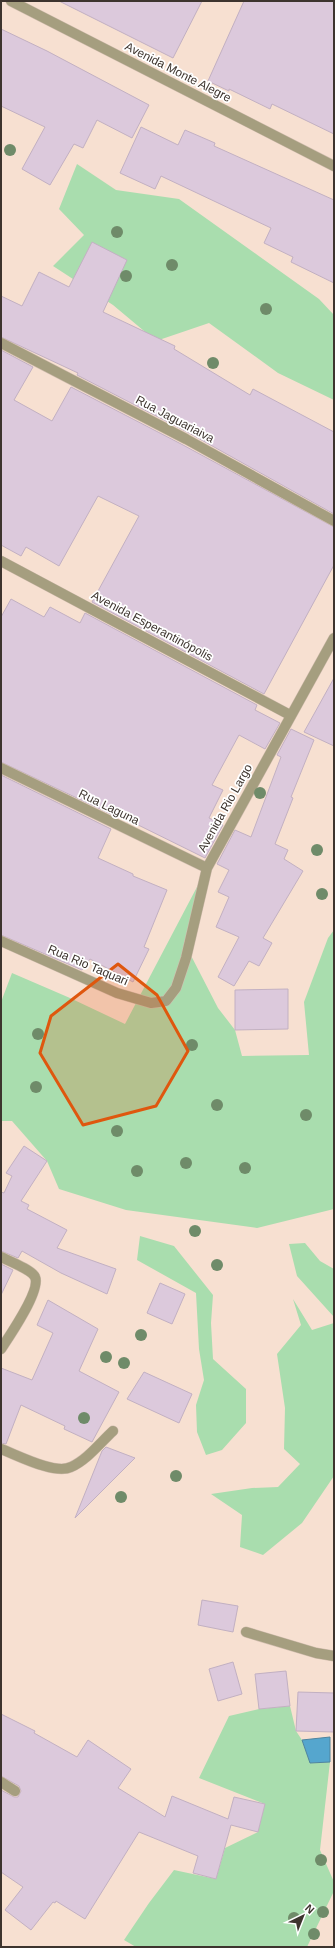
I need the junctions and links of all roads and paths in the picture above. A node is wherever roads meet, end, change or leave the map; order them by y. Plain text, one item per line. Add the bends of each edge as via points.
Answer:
1 (11, 1) edge
2 (334, 166) edge
3 (1, 343) edge
4 (334, 521) edge
5 (1, 561) edge
6 (334, 638) edge
7 (290, 715) junction
8 (1, 768) edge
9 (206, 868) junction
10 (1, 941) edge
11 (166, 1001) joint
12 (1, 1257) edge
13 (1, 1349) edge
14 (113, 1431) dead end
15 (1, 1449) edge
16 (246, 1632) dead end
17 (334, 1656) edge
18 (1, 1782) edge
19 (16, 1791) dead end

1 - 2 street, Avenida Monte Alegre
3 - 4 street, Rua Jaguariaiva via 186,439
5 - 7 street, Avenida Esperantinópolis
6 - 7 street, Avenida Rio Largo
7 - 9 street, Avenida Rio Largo
8 - 9 street, Rua Laguna
9 - 11 street, Avenida Rio Largo via 184,965 175,991
10 - 11 street, Rua Rio Taquari via 124,996 151,1004
12 - 13 street via 29,1271 35,1277 31,1295
14 - 15 street via 70,1468 56,1469
16 - 17 street
18 - 19 street

